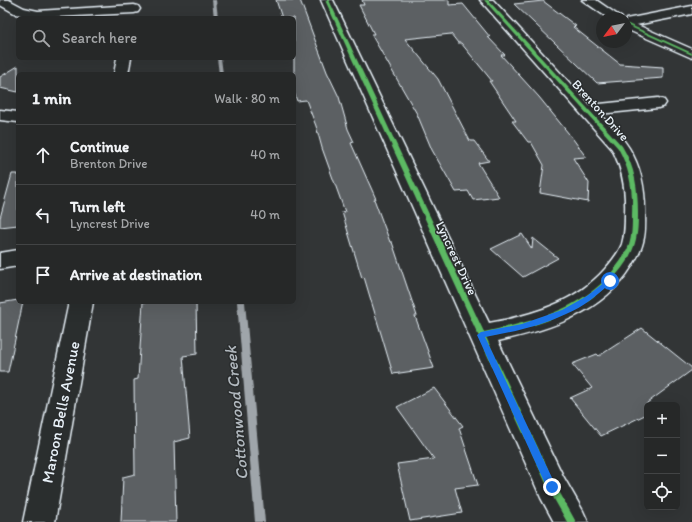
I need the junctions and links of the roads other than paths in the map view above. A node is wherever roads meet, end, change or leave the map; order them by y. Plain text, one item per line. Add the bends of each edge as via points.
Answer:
1 (0, 0) edge
2 (327, 0) edge
3 (486, 0) edge
4 (588, 0) edge
5 (133, 9) edge
6 (692, 10) edge
7 (607, 12) edge
8 (632, 23) edge
9 (632, 27) edge
10 (692, 54) edge
11 (124, 60) edge
12 (121, 72) edge
13 (658, 104) dead end
14 (587, 110) junction
15 (0, 114) edge
16 (16, 117) edge
17 (16, 258) edge
18 (0, 261) edge
19 (81, 304) edge
20 (481, 335) junction
21 (39, 522) edge
22 (572, 522) edge

1 - 5 street via 20,11 38,15
2 - 20 street, Lyncrest Drive
3 - 14 street, Brenton Drive
4 - 7 street
6 - 8 street
9 - 10 street
11 - 12 street
13 - 14 street, Brenton Drive
14 - 20 street, Brenton Drive via 620,147 629,163 636,195 633,242 610,281 589,298 564,312 522,327
15 - 16 street
17 - 18 street
19 - 21 street, Maroon Bells Avenue
20 - 22 street, Lyncrest Drive via 552,487

